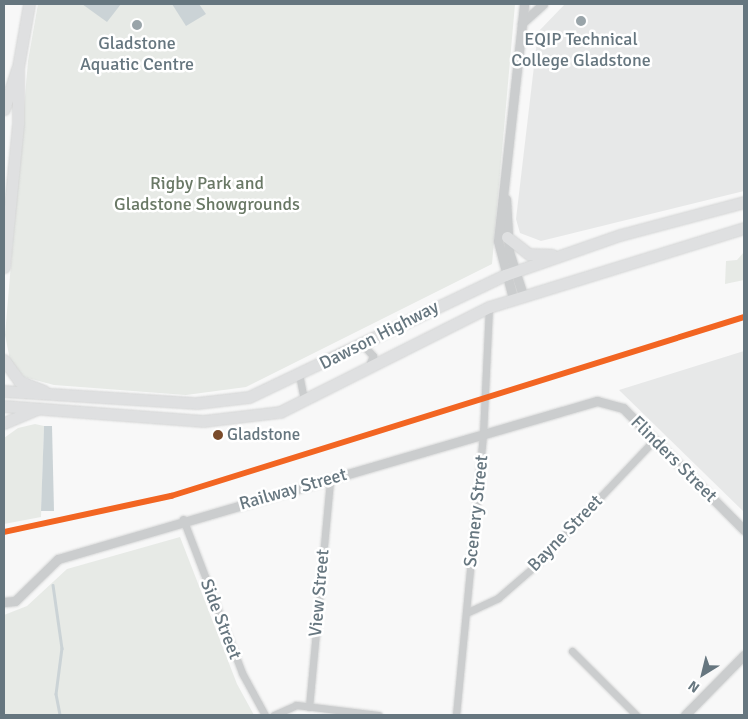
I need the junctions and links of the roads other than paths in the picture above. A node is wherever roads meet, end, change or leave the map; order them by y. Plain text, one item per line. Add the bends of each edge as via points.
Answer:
1 (29, 4) edge
2 (524, 4) edge
3 (543, 4) edge
4 (522, 23) junction
5 (18, 67) junction
6 (4, 109) edge
7 (506, 199) junction
8 (744, 202) edge
9 (744, 228) edge
10 (507, 237) junction
11 (557, 255) junction
12 (4, 268) edge
13 (510, 273) junction
14 (518, 296) junction
15 (490, 306) junction
16 (362, 344) junction
17 (4, 360) edge
18 (368, 368) junction
19 (299, 374) junction
20 (4, 391) edge
21 (56, 395) junction
22 (314, 398) junction
23 (598, 401) joint
24 (4, 406) edge
25 (39, 409) junction
26 (4, 422) edge
27 (483, 434) junction
28 (654, 440) junction
29 (330, 479) junction
30 (183, 520) junction
31 (744, 530) edge
32 (4, 602) edge
33 (466, 613) junction
34 (572, 651) dead end
35 (744, 655) edge
36 (309, 707) junction
37 (265, 715) edge
38 (274, 715) edge
39 (378, 715) edge
40 (456, 715) edge
41 (636, 715) edge
42 (685, 715) edge

1 - 5 main road
2 - 4 street
3 - 4 street
4 - 7 street
5 - 6 main road
5 - 12 main road via 18,123
7 - 10 street via 510,206
7 - 13 street via 498,241
8 - 11 main road, Dawson Highway
9 - 14 main road, Dawson Highway
10 - 11 main road via 529,254
10 - 13 street
11 - 13 main road, Dawson Highway
13 - 14 street
13 - 16 main road, Dawson Highway
14 - 15 main road, Dawson Highway
15 - 18 main road, Dawson Highway
15 - 27 street, Scenery Street
16 - 18 street via 373,356
16 - 19 main road, Dawson Highway
17 - 21 main road via 19,381
18 - 22 main road, Dawson Highway
19 - 21 main road, Dawson Highway via 249,397 225,402
19 - 22 street via 302,395
20 - 21 main road, Dawson Highway
22 - 25 main road, Dawson Highway via 280,412 230,421
23 - 27 street, Railway Street
23 - 28 street, Flinders Street via 623,408
24 - 25 main road, Dawson Highway
25 - 26 main road
27 - 29 street, Railway Street
27 - 33 street, Scenery Street
28 - 31 street, Flinders Street
28 - 33 street, Bayne Street via 535,566 498,598
29 - 30 street, Railway Street
29 - 36 street, View Street
30 - 32 street, Railway Street via 58,559 15,601
30 - 37 street, Side Street via 242,673
33 - 40 street, Scenery Street
34 - 41 street
35 - 42 street
36 - 38 street via 296,705
36 - 39 street

